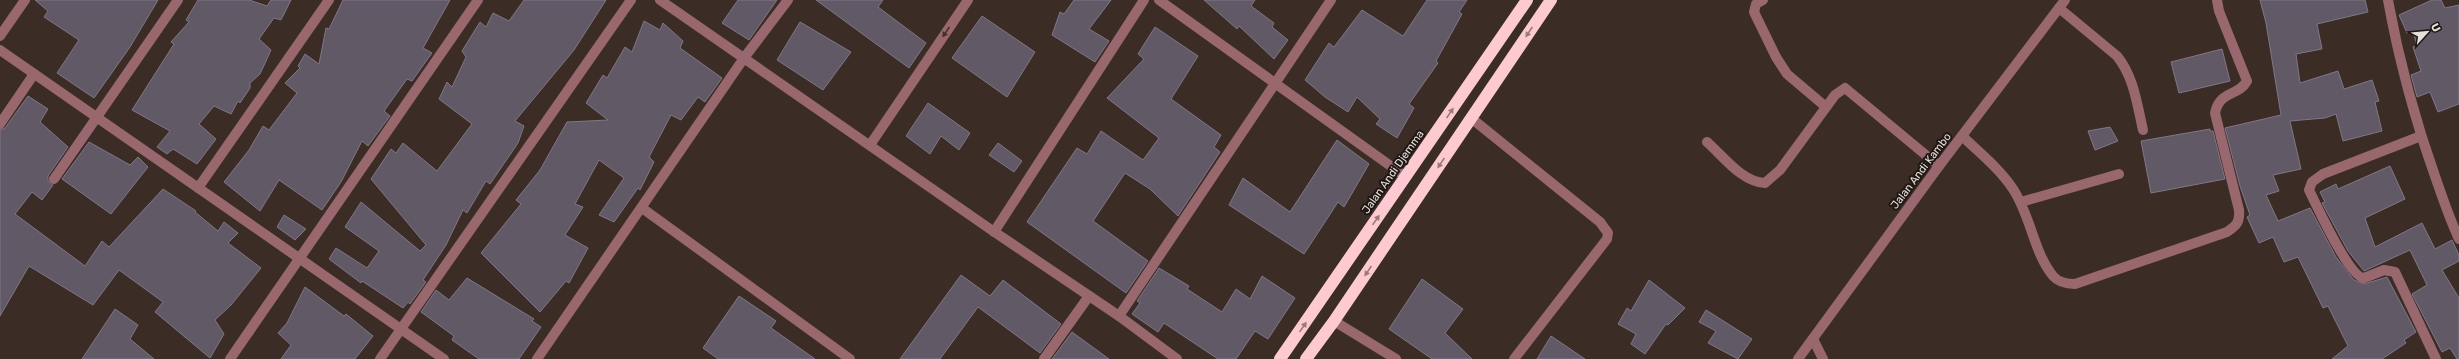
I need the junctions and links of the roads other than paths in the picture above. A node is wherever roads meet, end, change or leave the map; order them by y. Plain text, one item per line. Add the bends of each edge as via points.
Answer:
1 (24, 0) edge
2 (178, 0) edge
3 (329, 0) edge
4 (478, 0) edge
5 (631, 0) edge
6 (660, 0) edge
7 (788, 0) edge
8 (968, 0) edge
9 (1144, 0) edge
10 (1159, 0) edge
11 (1331, 0) edge
12 (1527, 0) edge
13 (1551, 0) edge
14 (1763, 0) edge
15 (2217, 0) edge
16 (2388, 0) edge
17 (2062, 4) edge
18 (0, 36) edge
19 (0, 50) edge
20 (744, 58) junction
21 (34, 74) junction
22 (1276, 84) junction
23 (1826, 107) junction
24 (98, 117) junction
25 (1471, 118) junction
26 (0, 124) edge
27 (2142, 130) dead end
28 (1962, 136) junction
29 (2421, 136) junction
30 (1707, 142) dead end
31 (870, 145) junction
32 (1939, 166) junction
33 (2119, 174) dead end
34 (1406, 177) junction
35 (54, 179) dead end
36 (198, 188) junction
37 (2021, 202) junction
38 (642, 208) junction
39 (994, 232) junction
40 (2458, 234) edge
41 (299, 258) junction
42 (1089, 296) junction
43 (1119, 316) junction
44 (1334, 321) junction
45 (400, 329) junction
46 (1813, 339) junction
47 (230, 359) edge
48 (380, 359) edge
49 (444, 359) edge
50 (537, 359) edge
51 (850, 359) edge
52 (1044, 359) edge
53 (1177, 359) edge
54 (1280, 359) edge
55 (1306, 359) edge
56 (1396, 359) edge
57 (1514, 359) edge
58 (1798, 359) edge
59 (1823, 359) edge
60 (2436, 359) edge

1 - 18 street
2 - 24 street
3 - 36 street
4 - 41 street
5 - 45 street
6 - 20 street
7 - 20 street
8 -> 31 street
9 - 39 street
10 - 22 street
11 - 22 street
34 -> 12 highway, Jalan Andi Djemma
13 -> 25 highway
14 - 23 street via 1756,4 1754,12 1776,57 1792,80
15 - 37 street via 2247,81 2242,88 2223,97 2216,106 2215,113 2239,210 2240,220 2236,226 2227,232 2075,284 2067,284 2053,276 2041,255
16 - 29 street via 2397,51
17 - 27 street via 2125,65 2132,82
17 - 28 street, Jalan Andi Kambo
19 - 21 street
20 - 31 street
20 - 38 street
21 - 24 street
21 - 26 street
22 - 34 street
22 - 43 street
23 - 30 street via 1780,170 1765,183 1752,181 1743,175
23 - 32 street via 1835,95 1845,88
24 - 35 street
24 - 36 street
25 -> 44 highway
25 - 57 street via 1600,222 1608,233 1607,239
28 - 32 street, Jalan Andi Kambo
28 - 37 street via 2013,188
29 - 40 street
29 - 60 street via 2323,174 2312,182 2309,190 2338,246 2356,274 2364,278 2384,270 2395,272
31 - 39 street
32 - 46 street, Jalan Andi Kambo
33 - 37 street
54 -> 34 highway, Jalan Andi Djemma
36 - 41 street
38 - 50 street
38 - 51 street
39 - 42 street
41 - 45 street
41 - 47 street
42 - 43 street
42 - 52 street
43 - 53 street
44 - 55 highway
44 - 56 street
45 - 48 street
45 - 49 street
46 - 58 street, Jalan Andi Kambo
46 - 59 street

